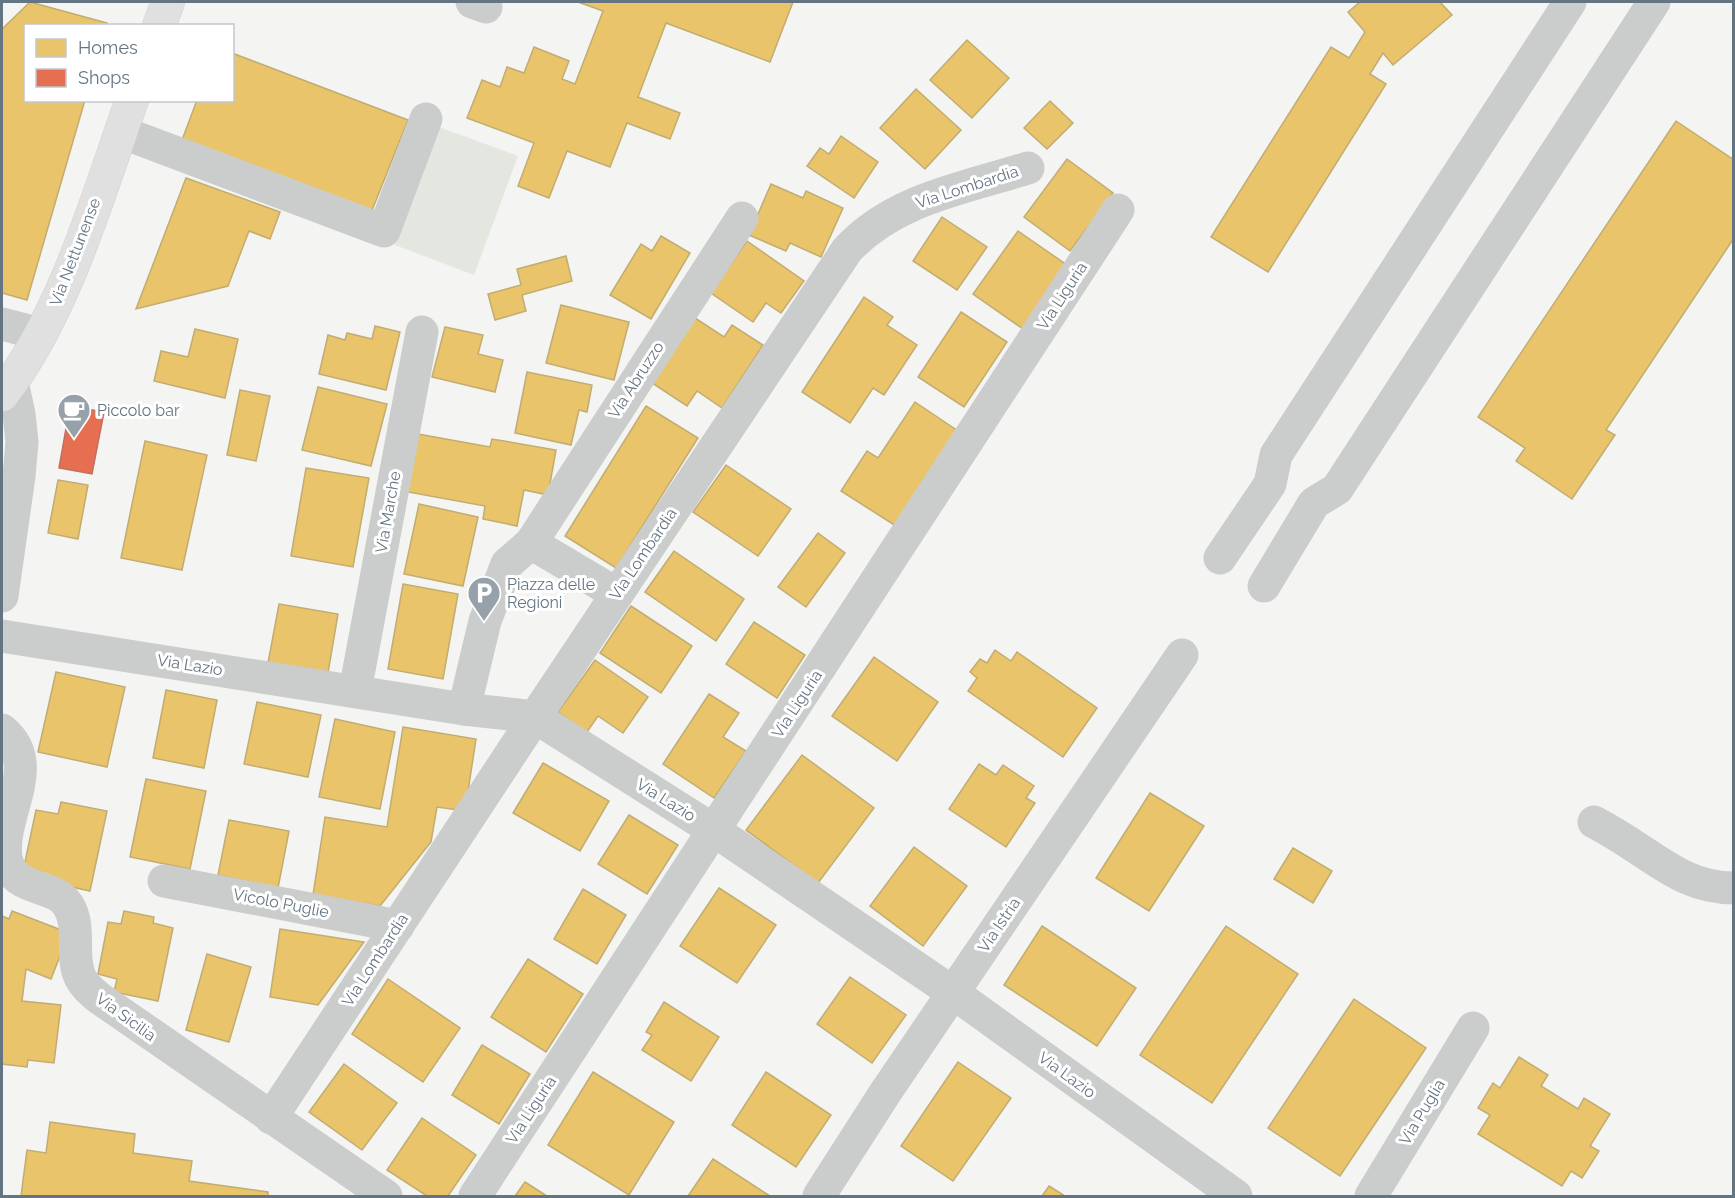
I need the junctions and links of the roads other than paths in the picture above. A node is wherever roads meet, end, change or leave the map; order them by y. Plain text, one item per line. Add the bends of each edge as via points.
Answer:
1 (168, 2) edge
2 (1570, 2) edge
3 (1654, 2) edge
4 (160, 24) edge
5 (131, 102) edge
6 (426, 119) dead end
7 (120, 132) junction
8 (1028, 168) dead end
9 (1118, 210) dead end
10 (741, 218) dead end
11 (2, 324) edge
12 (422, 332) dead end
13 (40, 334) junction
14 (7, 389) edge
15 (531, 543) junction
16 (1220, 558) dead end
17 (1264, 586) dead end
18 (617, 594) junction
19 (2, 597) edge
20 (2, 636) edge
21 (1182, 656) dead end
22 (355, 691) junction
23 (464, 708) junction
24 (535, 717) junction
25 (2, 730) edge
26 (1594, 822) dead end
27 (715, 831) junction
28 (164, 881) dead end
29 (1734, 888) edge
30 (398, 926) junction
31 (952, 992) junction
32 (1473, 1028) dead end
33 (271, 1118) junction
34 (386, 1197) edge
35 (475, 1197) edge
36 (819, 1197) edge
37 (1236, 1197) edge
38 (1371, 1197) edge

1 - 4 main road
2 - 16 street via 1276,455 1270,484
3 - 17 street via 1337,489 1314,503
5 - 7 main road, Via Nettunense
6 - 7 street via 384,231
7 - 13 main road, Via Nettunense via 65,283
8 - 18 street, Via Lombardia via 914,203 882,219 856,240 832,270
9 - 27 street, Via Liguria
10 - 15 street, Via Abruzzo
11 - 13 street
12 - 22 street, Via Marche
13 - 14 main road, Via Nettunense
14 - 19 street via 20,414 22,442
15 - 18 street
15 - 23 street via 507,564 485,621
18 - 24 street, Via Lombardia
20 - 22 street, Via Lazio
21 - 31 street, Via Istria
22 - 23 street, Via Lazio
23 - 24 street, Via Lazio
24 - 27 street, Via Lazio
24 - 30 street, Via Lombardia
25 - 33 street, Via Sicilia via 16,747 20,768 5,843 6,857 17,878 67,903 73,915 80,977 99,998
26 - 29 street via 1691,880 1716,888
27 - 31 street, Via Lazio
27 - 35 street, Via Liguria
28 - 30 street, Vicolo Puglie
30 - 33 street, Via Lombardia
31 - 36 street, Via Istria
31 - 37 street, Via Lazio
32 - 38 street, Via Puglia
33 - 34 street, Via Sicilia

